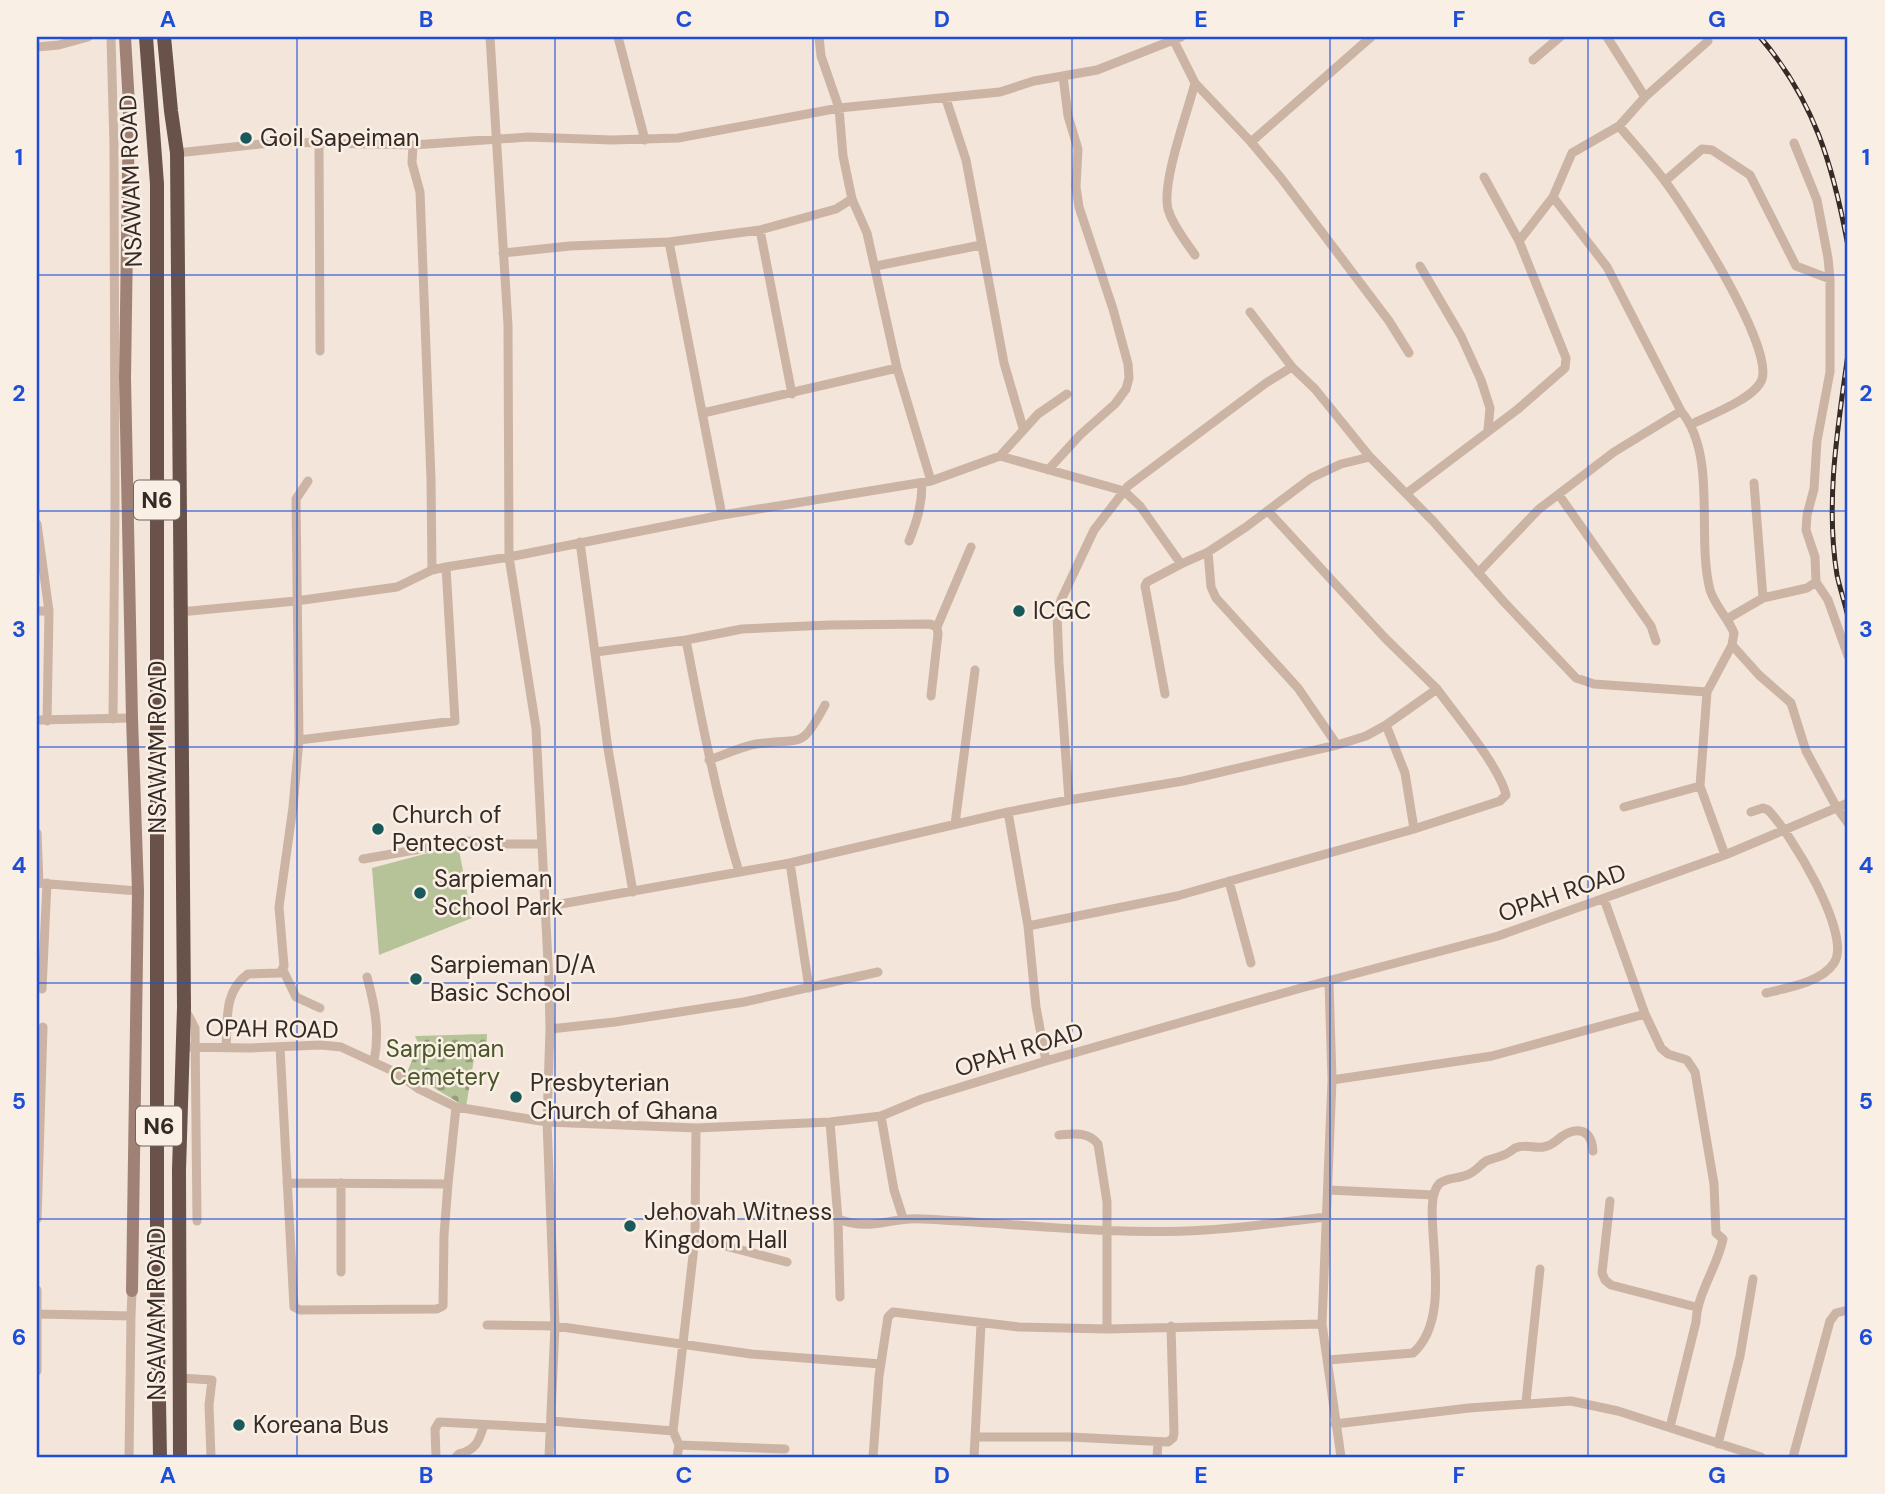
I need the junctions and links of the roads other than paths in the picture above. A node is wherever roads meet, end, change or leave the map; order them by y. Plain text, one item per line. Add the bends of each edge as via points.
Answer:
1 (88, 37) edge
2 (111, 37) edge
3 (125, 37) edge
4 (146, 37) edge
5 (164, 37) edge
6 (490, 37) edge
7 (502, 37) edge
8 (618, 37) edge
9 (818, 37) edge
10 (1371, 37) edge
11 (1560, 37) edge
12 (1607, 37) edge
13 (1176, 38) edge
14 (1708, 40) dead end
15 (37, 47) edge
16 (1533, 60) dead end
17 (1063, 76) junction
18 (1195, 83) junction
19 (1645, 97) junction
20 (946, 99) junction
21 (839, 108) junction
22 (1619, 126) junction
23 (498, 139) junction
24 (645, 140) junction
25 (1251, 142) junction
26 (319, 143) junction
27 (1794, 143) dead end
28 (413, 145) junction
29 (177, 153) junction
30 (1484, 177) dead end
31 (1665, 180) junction
32 (1553, 197) junction
33 (852, 199) junction
34 (760, 230) junction
35 (1519, 241) junction
36 (670, 242) junction
37 (981, 246) junction
38 (503, 253) junction
39 (1195, 255) dead end
40 (876, 266) junction
41 (1420, 266) dead end
42 (1830, 279) junction
43 (1250, 312) dead end
44 (320, 351) dead end
45 (1409, 353) dead end
46 (1292, 367) junction
47 (897, 368) junction
48 (792, 394) junction
49 (1067, 394) dead end
50 (1681, 411) junction
51 (703, 413) junction
52 (1692, 424) junction
53 (1023, 429) junction
54 (1488, 429) junction
55 (1000, 456) junction
56 (1370, 457) junction
57 (1048, 470) junction
58 (308, 481) dead end
59 (927, 482) junction
60 (1754, 483) dead end
61 (1124, 491) junction
62 (1407, 493) junction
63 (1559, 495) junction
64 (1268, 511) junction
65 (722, 515) junction
66 (37, 523) edge
67 (909, 541) dead end
68 (580, 542) junction
69 (971, 548) dead end
70 (1208, 552) junction
71 (509, 557) junction
72 (1181, 565) junction
73 (446, 567) junction
74 (432, 570) junction
75 (1478, 573) junction
76 (1816, 582) junction
77 (1763, 598) junction
78 (296, 601) junction
79 (37, 611) edge
80 (49, 611) junction
81 (180, 612) junction
82 (1727, 620) junction
83 (937, 627) junction
84 (687, 640) junction
85 (1656, 641) dead end
86 (1732, 645) junction
87 (596, 652) junction
88 (1848, 656) edge
89 (975, 670) dead end
90 (1437, 689) junction
91 (1707, 692) junction
92 (1165, 694) dead end
93 (931, 696) dead end
94 (825, 705) dead end
95 (132, 718) junction
96 (113, 719) junction
97 (37, 720) edge
98 (47, 721) junction
99 (1386, 725) junction
100 (299, 740) junction
101 (1337, 745) junction
102 (709, 760) junction
103 (1700, 786) junction
104 (1069, 800) junction
105 (1848, 803) edge
106 (1624, 807) dead end
107 (1837, 808) junction
108 (1008, 812) junction
109 (1751, 812) dead end
110 (1848, 823) edge
111 (955, 824) junction
112 (1414, 829) junction
113 (1784, 831) junction
114 (37, 833) edge
115 (541, 844) junction
116 (1725, 855) junction
117 (363, 859) dead end
118 (790, 863) junction
119 (739, 872) junction
120 (1229, 881) junction
121 (41, 883) edge
122 (138, 891) junction
123 (633, 892) junction
124 (1604, 899) junction
125 (544, 907) junction
126 (1028, 926) junction
127 (1251, 963) dead end
128 (283, 970) junction
129 (878, 972) dead end
130 (367, 977) dead end
131 (1329, 982) junction
132 (809, 988) junction
133 (42, 989) dead end
134 (1766, 993) dead end
135 (320, 1008) dead end
136 (1645, 1014) junction
137 (43, 1027) dead end
138 (550, 1028) junction
139 (189, 1047) junction
140 (280, 1047) junction
141 (226, 1048) junction
142 (374, 1061) junction
143 (1046, 1061) junction
144 (1332, 1080) junction
145 (456, 1107) junction
146 (881, 1116) junction
147 (547, 1122) junction
148 (830, 1122) junction
149 (696, 1128) junction
150 (1059, 1135) dead end
151 (1592, 1151) dead end
152 (287, 1183) junction
153 (341, 1183) junction
154 (448, 1184) junction
155 (1328, 1190) junction
156 (1434, 1195) junction
157 (1610, 1201) dead end
158 (1327, 1217) junction
159 (903, 1218) junction
160 (37, 1219) edge
161 (838, 1219) junction
162 (197, 1221) dead end
163 (1107, 1230) junction
164 (695, 1237) junction
165 (787, 1262) dead end
166 (1540, 1269) dead end
167 (341, 1272) dead end
168 (1753, 1279) dead end
169 (37, 1290) edge
170 (132, 1291) joint
171 (840, 1297) dead end
172 (1696, 1307) junction
173 (1848, 1310) edge
174 (38, 1314) edge
175 (131, 1316) junction
176 (981, 1324) junction
177 (1322, 1324) junction
178 (486, 1325) dead end
179 (555, 1326) junction
180 (1171, 1326) junction
181 (1107, 1329) junction
182 (682, 1343) junction
183 (1328, 1360) junction
184 (881, 1364) junction
185 (37, 1371) edge
186 (180, 1378) junction
187 (1526, 1402) junction
188 (1335, 1424) junction
189 (484, 1425) junction
190 (551, 1425) junction
191 (1670, 1427) junction
192 (673, 1431) junction
193 (975, 1437) junction
194 (1158, 1443) junction
195 (1718, 1444) junction
196 (679, 1445) junction
197 (785, 1450) dead end
198 (455, 1456) edge
199 (129, 1457) edge
200 (160, 1457) edge
201 (180, 1457) edge
202 (211, 1457) edge
203 (436, 1457) edge
204 (549, 1457) edge
205 (677, 1457) edge
206 (873, 1457) edge
207 (974, 1457) edge
208 (1157, 1457) edge
209 (1341, 1457) edge
210 (1761, 1457) edge
211 (1793, 1457) edge

1 - 15 street
2 - 96 street
3 - 95 main road via 130,104 125,378
4 - 200 highway, NSAWAM ROAD / N6 via 157,184
5 - 29 highway, NSAWAM ROAD / N6
6 - 7 street
6 - 23 street
8 - 24 street
9 - 21 street
10 - 25 street
11 - 16 street
12 - 19 street
13 - 17 street via 1097,70
13 - 18 street
14 - 19 street
17 - 20 street via 1000,92
17 - 57 street via 1078,149 1079,207 1113,309 1129,378 1115,404
18 - 25 street
18 - 39 street via 1167,200 1168,212
19 - 22 street
20 - 21 street
20 - 37 street via 966,160
21 - 24 street
21 - 33 street
22 - 31 street
22 - 32 street via 1572,153
23 - 24 street
23 - 28 street
23 - 38 street
25 - 45 street
26 - 28 street
26 - 29 street via 279,142
26 - 44 street
27 - 42 street via 1817,200
28 - 74 street via 420,203
29 - 81 highway, NSAWAM ROAD / N6
30 - 35 street
31 - 42 street via 1702,149 1712,150 1750,175 1796,266
31 - 52 street via 1751,326 1764,367 1755,391
32 - 35 street
32 - 50 street via 1607,267
33 - 34 street via 836,209
33 - 40 street
34 - 36 street
34 - 48 street
35 - 54 street via 1566,358 1565,368
36 - 38 street
36 - 51 street
37 - 40 street
37 - 53 street via 1004,363
38 - 71 street via 508,325
40 - 47 street
41 - 54 street via 1481,380 1490,408
42 - 76 street via 1830,372 1806,530 1815,557
43 - 46 street
46 - 56 street via 1315,388
46 - 61 street
47 - 48 street
47 - 59 street
48 - 51 street
49 - 53 street
50 - 52 street
50 - 63 street via 1614,452
51 - 65 street
52 - 82 street via 1701,458 1710,591
53 - 55 street
54 - 62 street
55 - 57 street
55 - 59 street
56 - 62 street
56 - 64 street via 1311,478
57 - 61 street
58 - 78 street via 296,499
59 - 65 street
59 - 67 street
60 - 77 street
61 - 72 street via 1140,506
61 - 104 street via 1094,530 1057,615
62 - 75 street
63 - 75 street via 1539,509
63 - 85 street via 1651,626
64 - 70 street
64 - 90 street
65 - 68 street
66 - 80 street
68 - 71 street
68 - 87 street
69 - 83 street
70 - 72 street
70 - 101 street via 1216,598 1298,688
71 - 73 street
71 - 115 street via 536,728
72 - 92 street via 1145,586
73 - 74 street
73 - 100 street via 455,721
74 - 78 street via 397,587
75 - 91 street via 1585,683
76 - 77 street
76 - 88 street via 1828,600
77 - 82 street
78 - 81 street
78 - 100 street
79 - 80 street
80 - 98 street
81 - 139 highway, NSAWAM ROAD / N6 via 184,1007
82 - 86 street via 1734,633
83 - 84 street via 817,625 741,629
83 - 93 street
84 - 87 street
84 - 102 street
86 - 91 street
86 - 107 street via 1791,703 1806,751
87 - 123 street
89 - 111 street
90 - 99 street
90 - 112 street via 1473,737 1506,795 1500,801
91 - 103 street
94 - 102 street via 812,729 797,741 753,744
95 - 96 street
95 - 122 main road
96 - 98 street
97 - 98 street
99 - 101 street
99 - 112 street via 1405,773
100 - 128 street via 279,907
101 - 104 street
102 - 119 street
103 - 106 street
103 - 116 street
104 - 108 street
105 - 107 street, OPAH ROAD
107 - 110 street
107 - 113 street, OPAH ROAD
108 - 111 street
108 - 126 street
109 - 113 street via 1768,810
111 - 118 street
112 - 120 street
113 - 116 street, OPAH ROAD
113 - 134 street via 1820,890 1838,940 1837,958 1824,974
114 - 121 street
115 - 117 street via 467,841
115 - 125 street
116 - 124 street, OPAH ROAD
118 - 119 street
118 - 132 street
119 - 123 street
120 - 126 street
120 - 127 street
121 - 122 street
121 - 133 street
122 - 170 main road
123 - 125 street
124 - 131 street, OPAH ROAD via 1498,936
124 - 136 street
125 - 138 street
126 - 143 street
128 - 135 street via 296,997
128 - 141 street via 248,974 234,986
129 - 132 street
130 - 142 street via 377,1026
131 - 143 street, OPAH ROAD
131 - 144 street
132 - 138 street via 681,1013
136 - 144 street via 1492,1056
136 - 172 street via 1661,1048 1686,1060 1695,1072 1712,1171 1716,1233 1723,1240
137 - 160 street
138 - 147 street
139 - 141 street, OPAH ROAD
139 - 162 street
139 - 186 highway, NSAWAM ROAD / N6 via 179,1170
140 - 141 street, OPAH ROAD
140 - 142 street, OPAH ROAD via 341,1046
140 - 152 street
142 - 145 street, OPAH ROAD
143 - 146 street, OPAH ROAD
144 - 155 street
145 - 147 street, OPAH ROAD
145 - 154 street
146 - 148 street, OPAH ROAD
146 - 159 street
147 - 149 street, OPAH ROAD
147 - 179 street
148 - 149 street, OPAH ROAD
148 - 161 street
149 - 164 street
150 - 163 street via 1084,1134 1097,1144
151 - 156 street via 1586,1134 1572,1130 1542,1149 1517,1147 1470,1174 1442,1181
152 - 153 street
152 - 154 street via 292,1301 300,1310 443,1307
153 - 154 street
153 - 167 street
155 - 156 street
155 - 158 street
156 - 183 street via 1436,1289 1421,1346 1413,1353
157 - 172 street via 1605,1280
158 - 163 street via 1204,1230
158 - 177 street
159 - 161 street via 868,1226
159 - 163 street
161 - 171 street
163 - 181 street
164 - 165 street
164 - 182 street
166 - 187 street
168 - 195 street
169 - 174 street
170 - 175 street
172 - 191 street
173 - 211 street via 1836,1313 1830,1321
174 - 175 street
174 - 185 street
175 - 199 street
176 - 181 street
176 - 184 street via 893,1312 888,1317
176 - 193 street
177 - 180 street
177 - 183 street
178 - 179 street
179 - 182 street
179 - 190 street
180 - 181 street
180 - 194 street via 1174,1433 1173,1438
182 - 184 street via 751,1354
182 - 192 street
183 - 188 street
184 - 206 street
186 - 201 highway, NSAWAM ROAD / N6
186 - 202 street via 212,1380
187 - 188 street
187 - 191 street via 1571,1401
188 - 209 street
189 - 190 street
189 - 198 street via 478,1444
189 - 203 street via 439,1422
190 - 192 street
190 - 204 street
191 - 195 street
192 - 196 street
193 - 194 street
193 - 207 street
194 - 208 street
195 - 210 street
196 - 197 street
196 - 205 street

